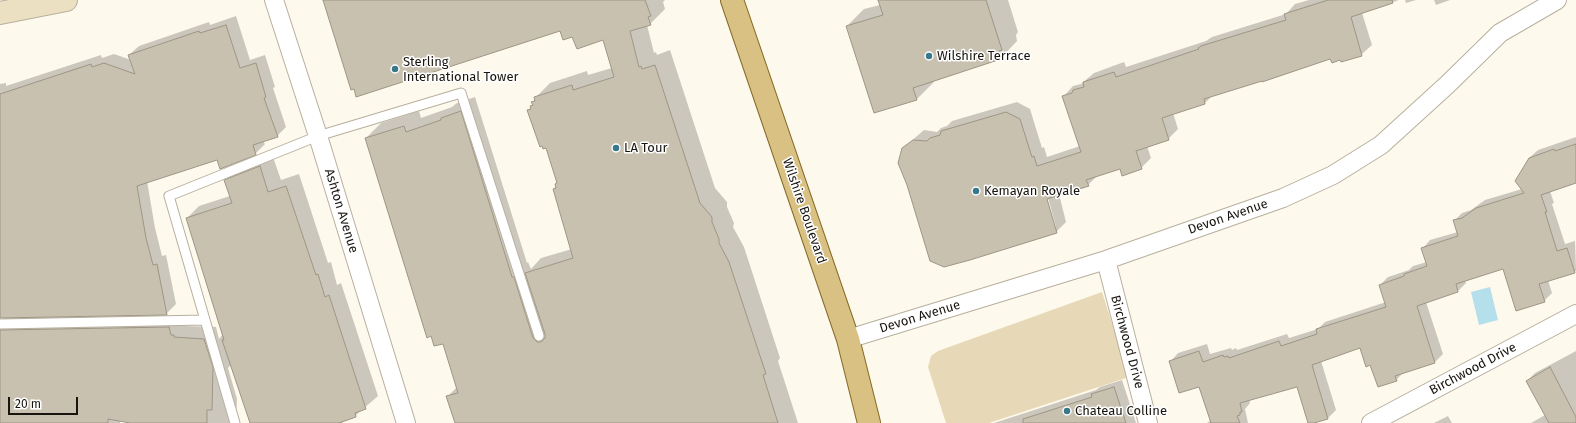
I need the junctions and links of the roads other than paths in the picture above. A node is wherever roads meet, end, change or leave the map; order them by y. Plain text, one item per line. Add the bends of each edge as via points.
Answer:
1 (66, 0) edge
2 (274, 0) edge
3 (732, 0) edge
4 (1557, 0) edge
5 (0, 13) edge
6 (318, 136) junction
7 (1106, 260) junction
8 (1576, 314) edge
9 (205, 320) junction
10 (0, 324) edge
11 (539, 336) dead end
12 (848, 339) junction
13 (236, 423) edge
14 (406, 423) edge
15 (869, 423) edge
16 (1148, 423) edge
17 (1371, 423) edge

1 - 5 main road
2 - 6 street, Ashton Avenue
3 - 12 main road, Wilshire Boulevard
4 - 7 street, Devon Avenue via 1500,33 1381,145 1333,175 1283,198
6 - 9 lane via 169,196
6 - 11 lane via 460,93
6 - 14 street, Ashton Avenue
7 - 12 street, Devon Avenue
7 - 16 street, Birchwood Drive
8 - 17 street, Birchwood Drive
9 - 10 lane
9 - 13 lane
12 - 15 main road, Wilshire Boulevard

